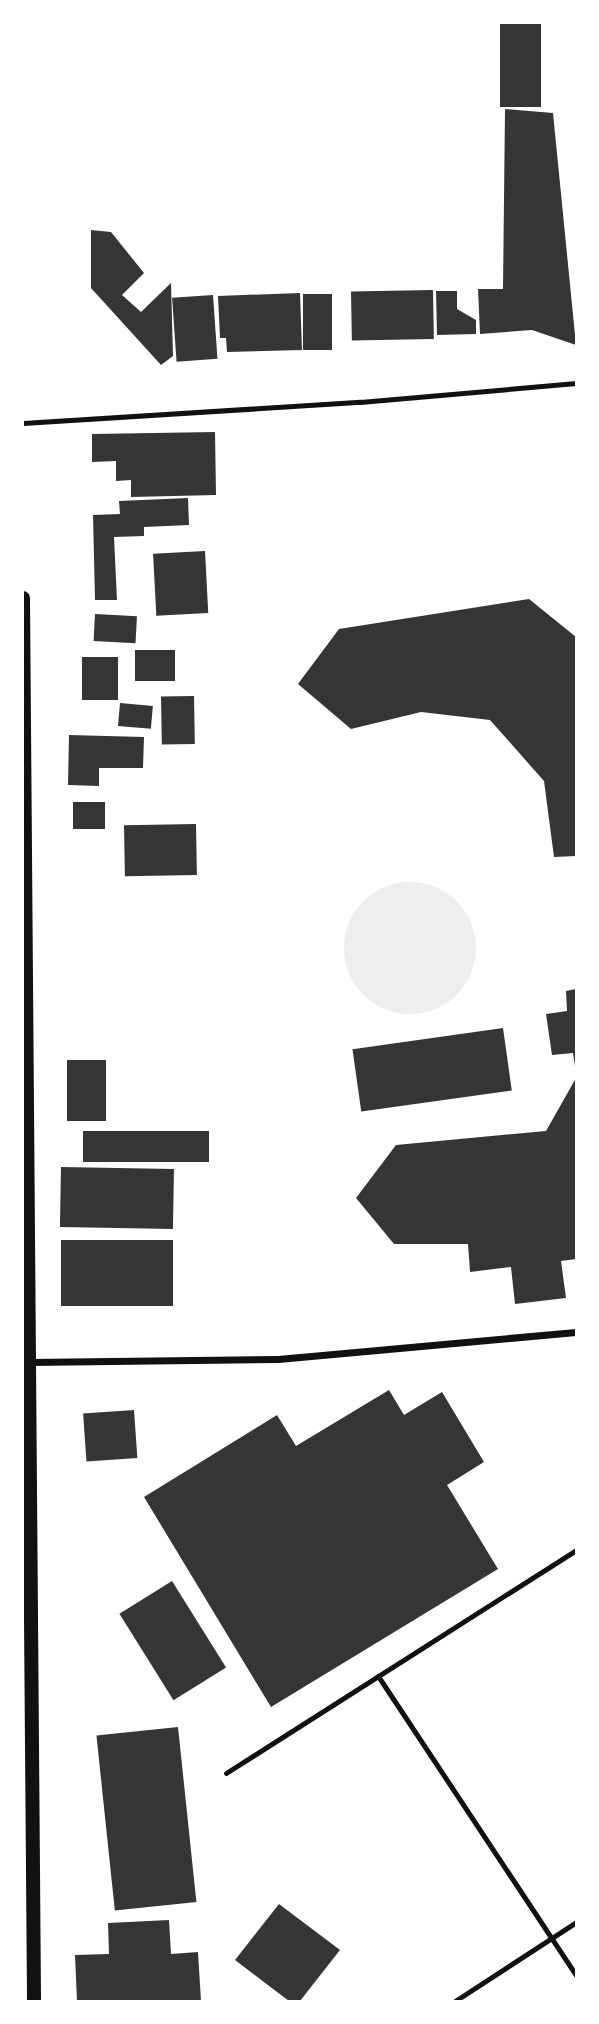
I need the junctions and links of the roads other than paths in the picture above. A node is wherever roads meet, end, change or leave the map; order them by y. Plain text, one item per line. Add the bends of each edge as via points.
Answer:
1 (576, 383) edge
2 (23, 423) edge
3 (23, 598) edge
4 (576, 1332) edge
5 (25, 1362) edge
6 (576, 1550) edge
7 (378, 1676) junction
8 (226, 1773) dead end
9 (576, 1922) edge
10 (552, 1937) junction
11 (576, 1975) edge
12 (34, 2001) edge
13 (455, 2001) edge

1 - 2 lane
3 - 5 main road
4 - 5 street via 278,1359
5 - 12 main road
6 - 7 lane
7 - 8 lane
7 - 10 lane
9 - 10 lane
10 - 11 lane
10 - 13 lane

